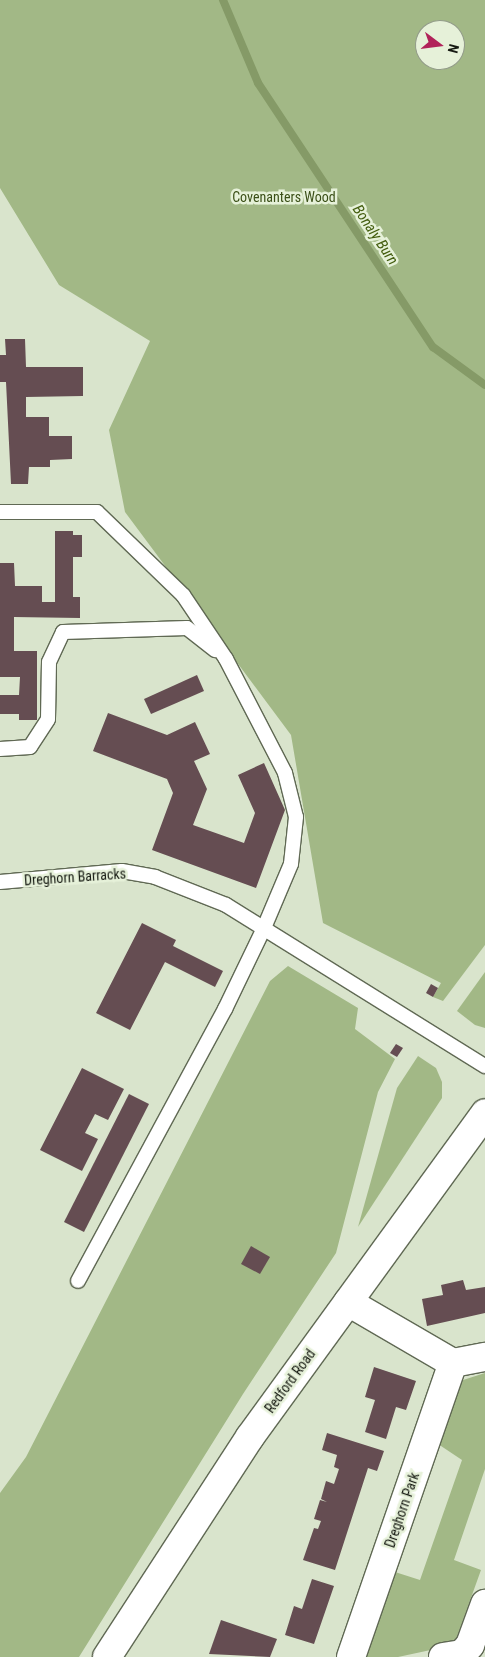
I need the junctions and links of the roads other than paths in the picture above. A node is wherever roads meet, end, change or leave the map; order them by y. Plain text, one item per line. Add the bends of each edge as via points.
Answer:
1 (0, 512) edge
2 (226, 658) junction
3 (0, 749) edge
4 (0, 882) edge
5 (264, 928) junction
6 (485, 1066) edge
7 (485, 1113) edge
8 (78, 1280) dead end
9 (348, 1302) junction
10 (485, 1357) edge
11 (453, 1362) junction
12 (485, 1604) edge
13 (107, 1657) edge
14 (351, 1657) edge
15 (443, 1657) edge

1 - 2 lane via 97,512 183,595
2 - 3 lane via 187,628 63,632 49,662 48,719 30,747
2 - 5 lane via 285,773 296,817 291,864
4 - 5 lane, Dreghorn Barracks via 122,871 155,877 226,905
5 - 6 lane, Dreghorn Barracks
5 - 8 lane via 225,1009
7 - 9 main road, Redford Road
9 - 11 main road
9 - 13 main road, Redford Road via 250,1437
10 - 11 main road
11 - 14 main road, Dreghorn Park
12 - 15 main road via 470,1645 462,1654

